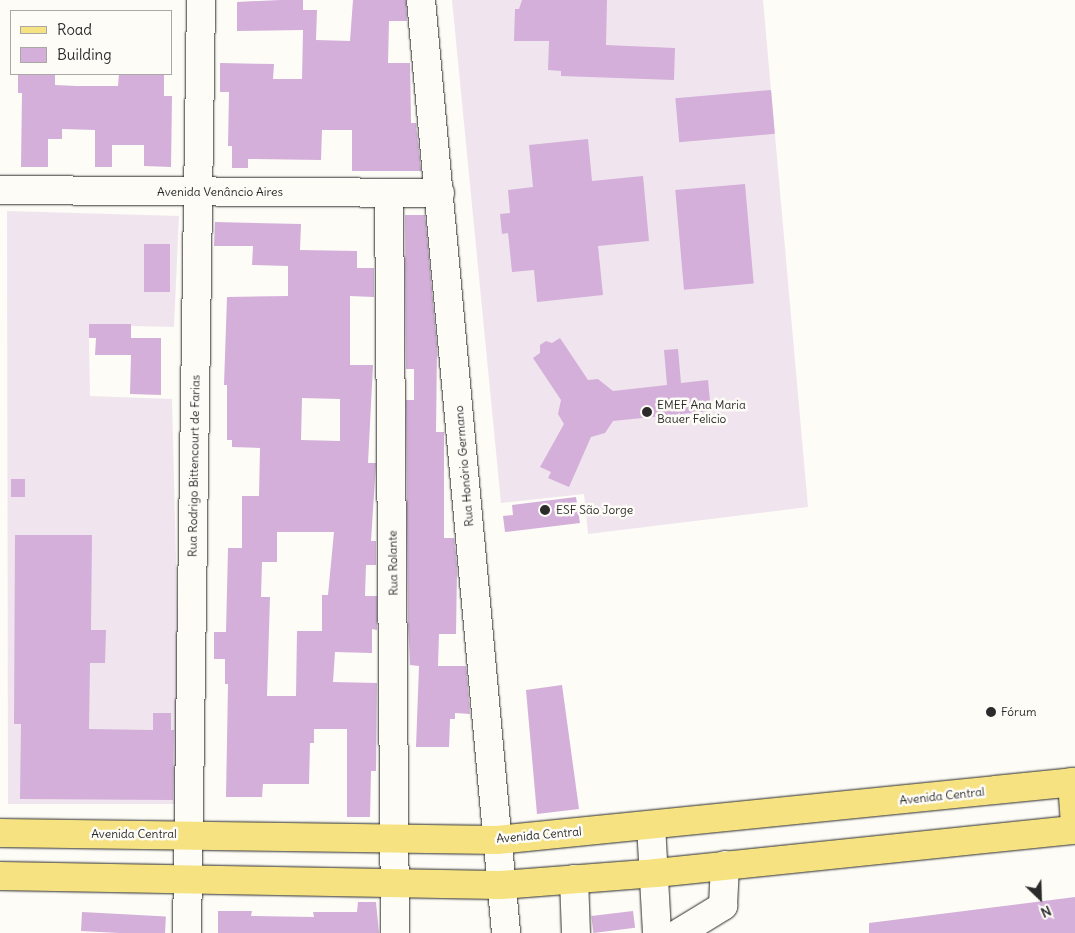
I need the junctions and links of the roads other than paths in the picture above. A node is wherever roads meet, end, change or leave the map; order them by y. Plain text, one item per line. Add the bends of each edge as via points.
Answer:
1 (201, 0) edge
2 (421, 0) edge
3 (0, 190) edge
4 (198, 192) junction
5 (440, 193) junction
6 (389, 194) junction
7 (1074, 782) edge
8 (1075, 824) edge
9 (650, 825) junction
10 (1075, 830) edge
11 (0, 833) edge
12 (189, 835) junction
13 (396, 838) junction
14 (497, 840) junction
15 (726, 865) junction
16 (656, 873) junction
17 (0, 876) edge
18 (188, 879) junction
19 (574, 879) junction
20 (396, 885) junction
21 (502, 885) junction
22 (187, 933) edge
23 (395, 933) edge
24 (506, 933) edge
25 (576, 933) edge
26 (657, 933) edge
27 (679, 933) edge

1 - 4 street, Rua Rodrigo Bittencourt de Farias
2 - 5 street, Rua Honório Germano
3 - 4 street, Avenida Venâncio Aires
4 - 6 street, Avenida Venâncio Aires
4 - 12 street, Rua Rodrigo Bittencourt de Farias
5 - 6 street, Avenida Venâncio Aires
5 - 14 street, Rua Honório Germano
6 - 13 street, Rua Rolante
7 - 8 main road
7 - 9 main road, Avenida Central
9 - 14 main road, Avenida Central
9 - 16 street
10 - 15 main road
11 - 12 main road, Avenida Central
12 - 13 main road, Avenida Central
12 - 18 street, Rua Rodrigo Bittencourt de Farias
13 - 14 main road, Avenida Central
13 - 20 street, Rua Rolante
14 - 21 street, Rua Honório Germano
15 - 16 main road
15 - 27 street via 723,906
16 - 19 main road
16 - 26 street
17 - 18 main road
18 - 20 main road
18 - 22 street, Rua Rodrigo Bittencourt de Farias
19 - 21 main road
19 - 25 street
20 - 21 main road
20 - 23 street, Rua Rolante
21 - 24 street, Rua Honório Germano

